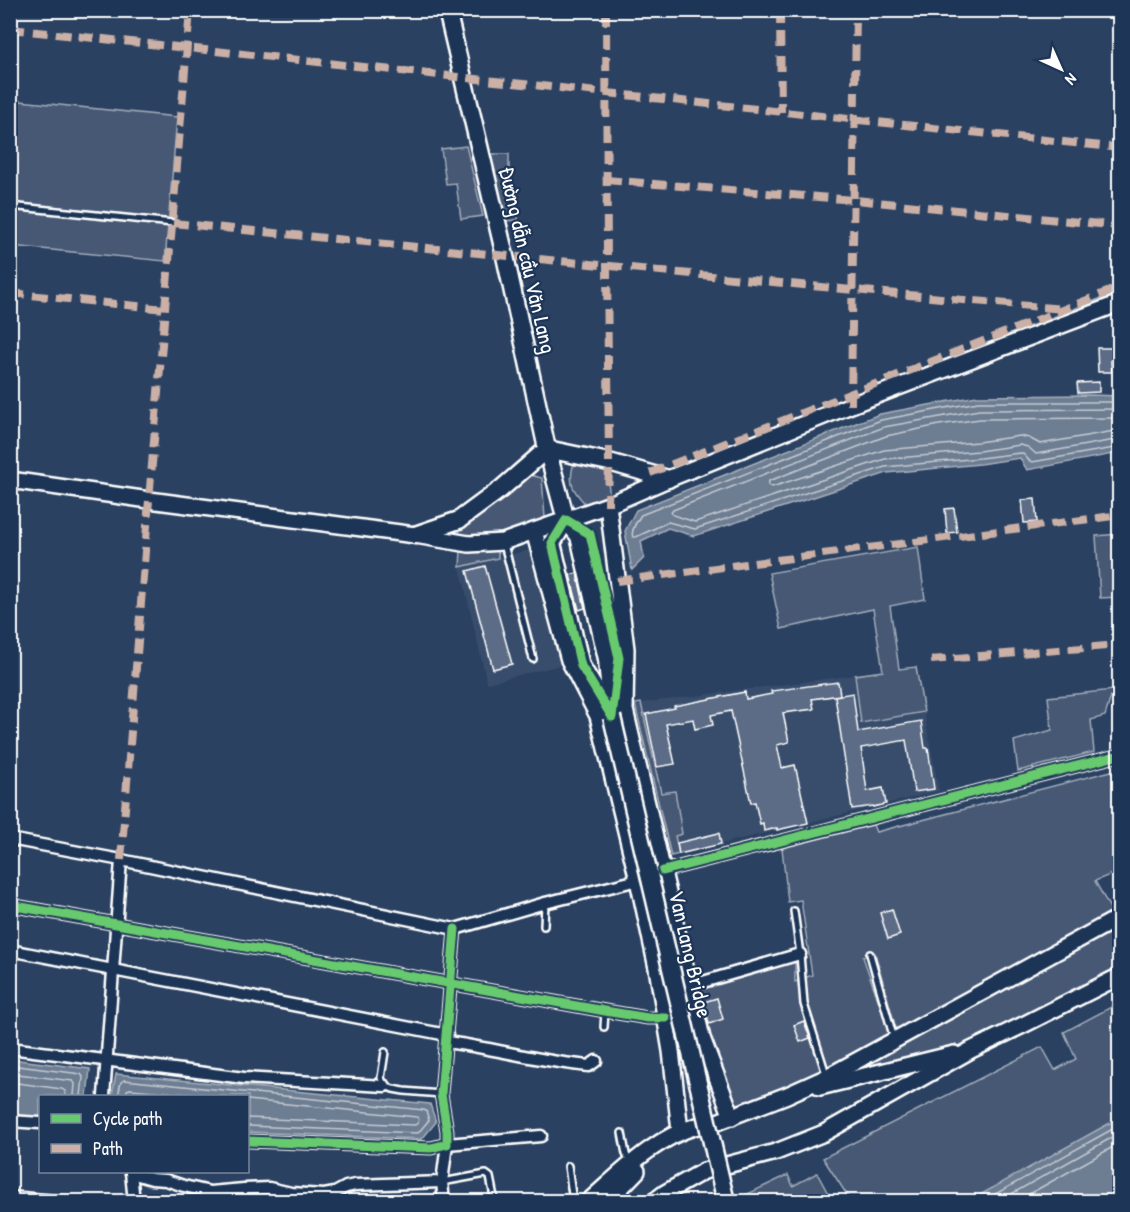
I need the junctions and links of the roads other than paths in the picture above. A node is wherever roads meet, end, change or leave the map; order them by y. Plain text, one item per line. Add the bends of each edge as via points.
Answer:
1 (447, 10) edge
2 (10, 206) edge
3 (173, 224) dead end
4 (1119, 303) edge
5 (547, 449) junction
6 (668, 479) junction
7 (10, 480) edge
8 (608, 505) junction
9 (566, 520) junction
10 (534, 531) junction
11 (415, 535) junction
12 (503, 542) junction
13 (532, 659) dead end
14 (612, 717) junction
15 (1119, 755) edge
16 (10, 839) edge
17 (121, 860) junction
18 (663, 871) junction
19 (638, 880) junction
20 (545, 903) junction
21 (10, 905) edge
22 (794, 911) dead end
23 (1119, 917) edge
24 (117, 925) junction
25 (544, 926) dead end
26 (455, 929) junction
27 (10, 950) edge
28 (800, 954) junction
29 (870, 954) dead end
30 (113, 969) junction
31 (1119, 976) edge
32 (450, 984) junction
33 (689, 986) junction
34 (605, 1011) junction
35 (666, 1018) junction
36 (604, 1027) dead end
37 (446, 1038) junction
38 (895, 1040) junction
39 (10, 1048) edge
40 (971, 1050) junction
41 (385, 1052) dead end
42 (106, 1060) junction
43 (596, 1061) dead end
44 (827, 1077) junction
45 (385, 1086) junction
46 (441, 1094) junction
47 (104, 1095) edge
48 (787, 1095) junction
49 (10, 1121) edge
50 (39, 1123) edge
51 (697, 1126) dead end
52 (622, 1133) dead end
53 (674, 1135) junction
54 (541, 1136) dead end
55 (249, 1141) edge
56 (447, 1144) junction
57 (631, 1164) junction
58 (568, 1166) dead end
59 (131, 1173) edge
60 (134, 1173) edge
61 (442, 1182) junction
62 (10, 1197) edge
63 (291, 1197) edge
64 (494, 1197) dead end
65 (68, 1202) edge
66 (134, 1202) edge
67 (444, 1202) edge
68 (573, 1202) edge
69 (588, 1202) edge
70 (607, 1202) edge
71 (653, 1202) edge
72 (726, 1202) edge

1 - 5 main road, Đường dẫn cầu Văn Lang
2 - 3 lane
4 - 6 main road
5 - 6 main road
5 - 9 main road, Đường dẫn cầu Văn Lang
5 - 11 main road via 459,520
6 - 8 main road
7 - 11 main road
8 - 9 main road
8 - 18 main road via 626,649 625,710
9 - 10 main road
9 - 14 main road, Đường dẫn cầu Văn Lang via 562,540 573,591 591,664
9 - 14 main road via 590,534 619,658
10 - 12 main road
10 - 19 main road via 568,660 598,716
11 - 12 main road via 469,544
12 - 13 lane
14 - 72 main road, Van Lang Bridge, bridge
15 - 18 street
16 - 17 street
17 - 24 street
17 - 26 street
18 - 33 main road
19 - 20 street
19 - 35 main road
20 - 25 lane
20 - 26 street
21 - 24 street
22 - 28 lane
23 - 38 main road
24 - 30 street
24 - 32 street
26 - 32 street
27 - 30 street
28 - 33 street
28 - 44 lane via 804,1004
29 - 38 lane
30 - 37 street
30 - 42 street
31 - 40 main road
32 - 34 street
32 - 37 street
33 - 48 main road via 724,1120
34 - 35 street
34 - 36 lane
35 - 53 main road
37 - 43 street via 582,1066
37 - 46 street
38 - 44 main road
39 - 42 street
40 - 48 main road
40 - 71 main road via 824,1132 776,1152 704,1171
41 - 45 lane via 381,1078
42 - 45 street via 244,1078
42 - 47 street
44 - 48 main road
45 - 46 lane
46 - 56 street
49 - 50 street
51 - 53 main road
52 - 57 lane
53 - 57 main road
53 - 70 main road
54 - 56 street
55 - 56 street via 430,1148
56 - 61 street
57 - 69 main road
58 - 68 lane
59 - 66 street
60 - 63 street via 210,1192 269,1188
61 - 63 street via 355,1185 335,1193
61 - 64 lane via 486,1174
61 - 67 street
62 - 65 street

